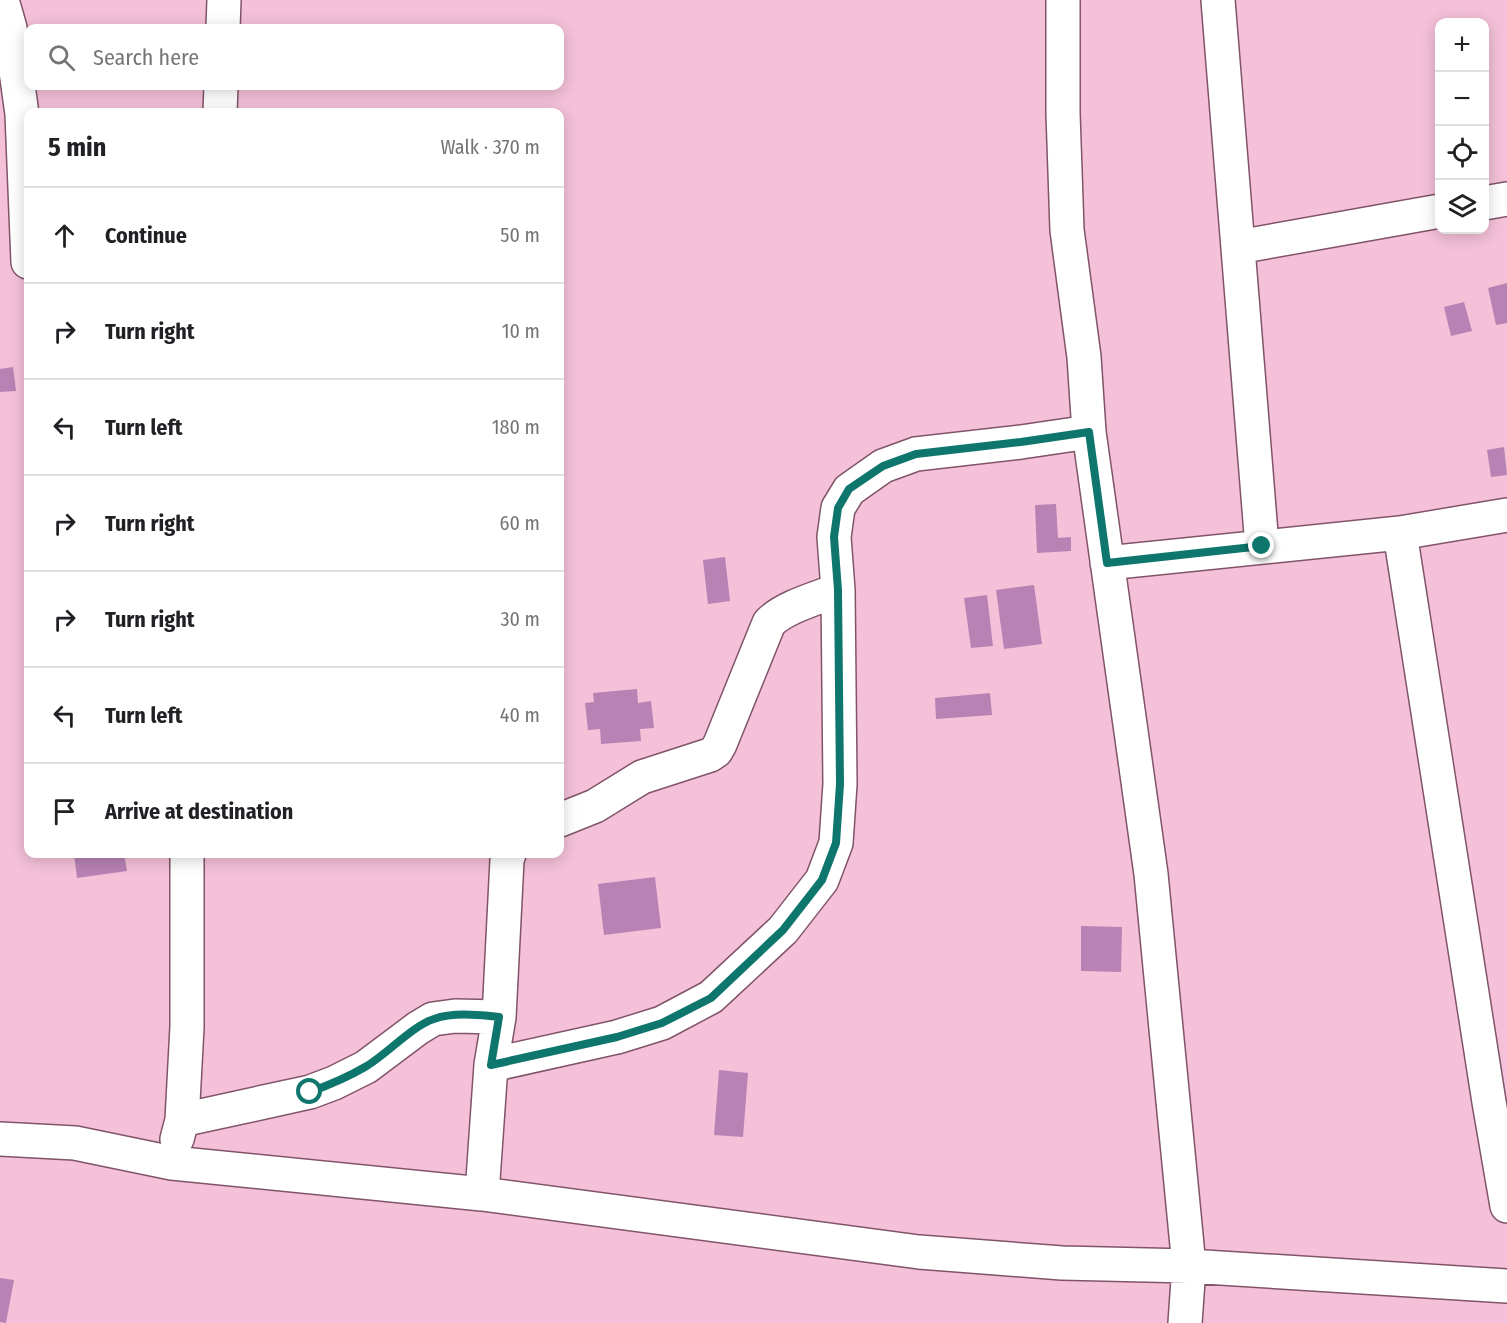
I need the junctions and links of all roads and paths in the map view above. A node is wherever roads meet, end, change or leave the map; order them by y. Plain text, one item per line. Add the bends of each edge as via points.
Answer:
1 (2, 0) edge
2 (224, 0) edge
3 (1064, 0) edge
4 (1218, 0) edge
5 (223, 24) edge
6 (221, 90) edge
7 (220, 108) edge
8 (13, 199) edge
9 (1507, 199) edge
10 (1489, 202) edge
11 (1435, 212) edge
12 (24, 245) edge
13 (1238, 247) junction
14 (1089, 432) junction
15 (1507, 515) edge
16 (1400, 533) junction
17 (1262, 546) junction
18 (1107, 563) junction
19 (838, 590) junction
20 (564, 818) edge
21 (187, 858) edge
22 (508, 858) edge
23 (499, 1017) junction
24 (491, 1065) junction
25 (182, 1120) junction
26 (0, 1139) edge
27 (172, 1163) junction
28 (482, 1194) junction
29 (1507, 1206) edge
30 (1189, 1266) junction
31 (1507, 1286) edge
32 (1185, 1323) edge

1 - 8 street via 10,28 22,114
2 - 5 street
3 - 14 street via 1067,230 1084,357
4 - 13 street
6 - 7 street
8 - 12 street
9 - 10 street
11 - 13 street
13 - 17 street
14 - 18 street
14 - 19 street via 916,454 883,466 849,489 838,508 834,537
15 - 16 street
16 - 17 street
16 - 29 street
17 - 18 street
18 - 30 street via 1151,874
19 - 20 street via 769,622 716,751 642,777 595,806
19 - 24 street via 840,784 836,843 822,880 783,930 711,998 662,1023 617,1037
21 - 25 street via 187,1027
22 - 23 street
23 - 24 street
23 - 25 street via 433,1019 366,1067 334,1083 310,1092
24 - 28 street
25 - 27 street
26 - 27 street via 75,1143
27 - 28 street
28 - 30 street via 919,1252 1062,1263
30 - 31 street
30 - 32 street

